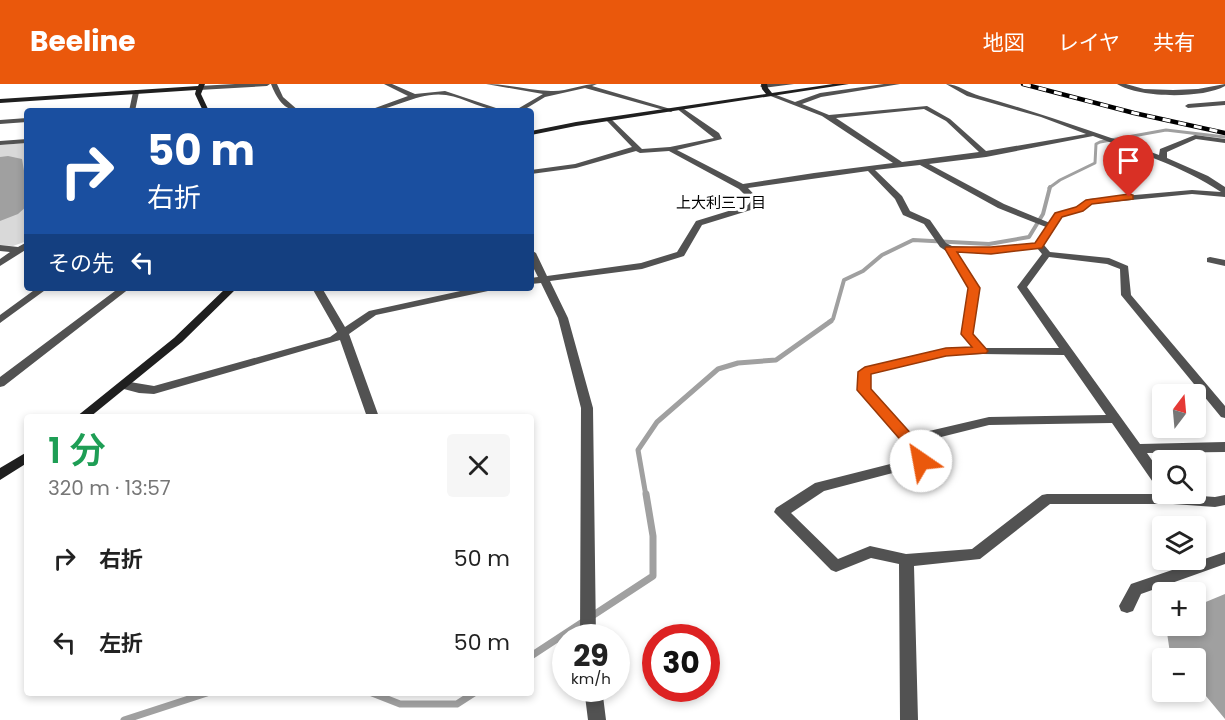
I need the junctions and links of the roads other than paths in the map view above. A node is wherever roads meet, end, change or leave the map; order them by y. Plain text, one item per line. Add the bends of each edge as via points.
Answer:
1 (267, 84) edge
2 (274, 84) edge
3 (387, 84) edge
4 (403, 84) edge
5 (489, 84) edge
6 (595, 84) edge
7 (791, 84) edge
8 (846, 84) edge
9 (897, 84) edge
10 (949, 84) edge
11 (1120, 84) edge
12 (1224, 84) edge
13 (763, 85) edge
14 (200, 86) edge
15 (587, 87) junction
16 (395, 88) junction
17 (136, 92) junction
18 (551, 93) junction
19 (771, 94) junction
20 (414, 96) junction
21 (0, 101) edge
22 (1225, 103) edge
23 (795, 104) junction
24 (1188, 106) dead end
25 (133, 108) edge
26 (204, 108) edge
27 (292, 108) edge
28 (379, 108) edge
29 (492, 108) edge
30 (523, 108) edge
31 (675, 109) junction
32 (830, 117) junction
33 (608, 119) junction
34 (24, 120) edge
35 (0, 122) edge
36 (534, 132) edge
37 (1093, 134) junction
38 (24, 141) edge
39 (1225, 141) edge
40 (0, 143) edge
41 (637, 148) junction
42 (670, 149) junction
43 (986, 155) junction
44 (1163, 159) junction
45 (922, 163) junction
46 (902, 166) junction
47 (871, 170) junction
48 (534, 172) edge
49 (742, 187) junction
50 (1225, 193) edge
51 (1051, 226) junction
52 (1039, 245) junction
53 (23, 247) edge
54 (946, 247) junction
55 (0, 248) edge
56 (1047, 254) junction
57 (1210, 260) dead end
58 (0, 263) edge
59 (1225, 263) edge
60 (537, 280) edge
61 (39, 291) edge
62 (121, 291) edge
63 (229, 291) edge
64 (319, 291) edge
65 (474, 291) edge
66 (0, 320) edge
67 (343, 333) junction
68 (982, 351) junction
69 (1067, 352) junction
70 (1, 381) edge
71 (124, 385) junction
72 (86, 414) edge
73 (373, 414) edge
74 (1225, 414) edge
75 (1116, 419) junction
76 (909, 440) junction
77 (1225, 447) edge
78 (1138, 449) junction
79 (24, 459) edge
80 (1152, 469) edge
81 (0, 475) edge
82 (1152, 496) edge
83 (1225, 500) edge
84 (1206, 501) edge
85 (1225, 558) edge
86 (906, 560) junction
87 (1127, 606) dead end
88 (588, 624) edge
89 (595, 702) edge
90 (597, 720) edge
91 (909, 720) edge

1 - 14 street
2 - 27 street via 280,98
3 - 16 street
4 - 16 street
5 - 18 street
6 - 15 street
7 - 13 street
8 - 19 street
9 - 23 street via 820,94
10 - 37 street via 969,95
11 - 12 street via 1156,92 1213,89
13 - 19 street
14 - 17 street
14 - 26 street via 199,100
15 - 18 street
15 - 31 street
16 - 20 street
17 - 21 street
17 - 25 street
18 - 30 street
19 - 23 street
19 - 31 street
20 - 28 street
20 - 29 street via 445,93
22 - 24 street
23 - 32 street
31 - 33 street
31 - 42 street via 717,139
32 - 43 street via 925,107 948,120
32 - 46 street
33 - 36 street
33 - 41 street
34 - 35 street
37 - 43 street
37 - 44 street
38 - 40 street
39 - 44 street via 1195,136 1163,151
41 - 42 street
41 - 48 street via 576,166
42 - 49 street
43 - 45 street
44 - 50 street via 1190,170
45 - 46 street
45 - 51 street via 1030,220
46 - 47 street
47 - 49 street via 800,176
47 - 54 street via 899,198 906,213 927,222
49 - 60 street via 756,201 751,207 699,223 681,254 642,266
50 - 51 street via 1089,202 1059,215
51 - 52 street
52 - 54 street via 991,250
52 - 56 street
53 - 55 street
53 - 58 street
54 - 68 street via 974,288 967,334
56 - 69 street via 1022,287
56 - 74 street via 1109,261 1125,268 1126,295
57 - 59 street
60 - 88 street via 562,318 587,408
61 - 66 street
62 - 70 street
63 - 71 street
64 - 67 street
65 - 67 street via 373,313
67 - 71 street via 301,349 154,390
67 - 73 street
68 - 69 street
68 - 76 street via 946,352 865,372 864,390
69 - 75 street
71 - 72 street
75 - 76 street via 989,421
75 - 78 street
76 - 86 street via 921,461 820,487 781,512 836,566 870,552
77 - 78 street
78 - 80 street
79 - 81 street
82 - 86 street via 1047,499 975,555
83 - 84 street
85 - 87 street via 1136,589
86 - 91 street
89 - 90 street

